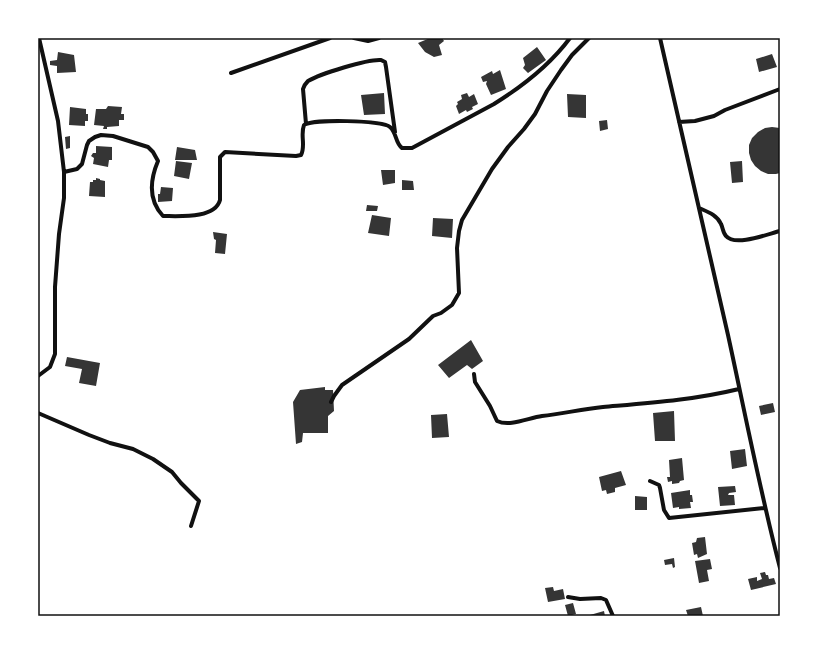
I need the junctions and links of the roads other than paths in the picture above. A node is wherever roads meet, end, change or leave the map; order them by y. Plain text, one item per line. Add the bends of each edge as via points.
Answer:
1 (40, 38) edge
2 (330, 38) edge
3 (354, 38) edge
4 (379, 38) edge
5 (570, 38) edge
6 (589, 38) edge
7 (660, 38) edge
8 (231, 73) dead end
9 (780, 89) edge
10 (679, 122) junction
11 (306, 124) junction
12 (395, 132) junction
13 (64, 172) junction
14 (699, 208) junction
15 (780, 231) edge
16 (474, 374) dead end
17 (38, 376) edge
18 (739, 389) junction
19 (331, 402) dead end
20 (38, 413) edge
21 (650, 481) dead end
22 (764, 508) junction
23 (191, 526) dead end
24 (780, 568) edge
25 (568, 597) dead end
26 (613, 616) edge

1 - 13 street via 58,121
2 - 8 street
3 - 4 street via 368,41
5 - 12 street via 551,62 494,104 412,148 399,146
6 - 19 street via 561,70 536,114 496,164 462,220 457,238 459,293 456,300 409,339 342,385
7 - 10 street
9 - 10 street via 696,122
10 - 14 street
11 - 12 street via 322,121 375,122 390,127
11 - 12 street via 303,89 307,82 318,76 361,63 381,60 385,62 386,67
11 - 13 street via 302,132 301,155 229,152 222,154 220,200 212,212 163,216 157,209 151,192 158,160 153,152 148,147 113,136 95,137 87,144 82,164 77,169
13 - 17 street via 56,279 55,354 50,367
14 - 15 street via 713,215 721,224 726,236 735,241
14 - 18 street
16 - 18 street via 475,382 497,421 501,423 602,407 711,396
18 - 22 street
20 - 23 street via 110,443 133,449 172,472 199,501
21 - 22 street via 660,488 664,510 669,518
22 - 24 street
25 - 26 street via 606,600

